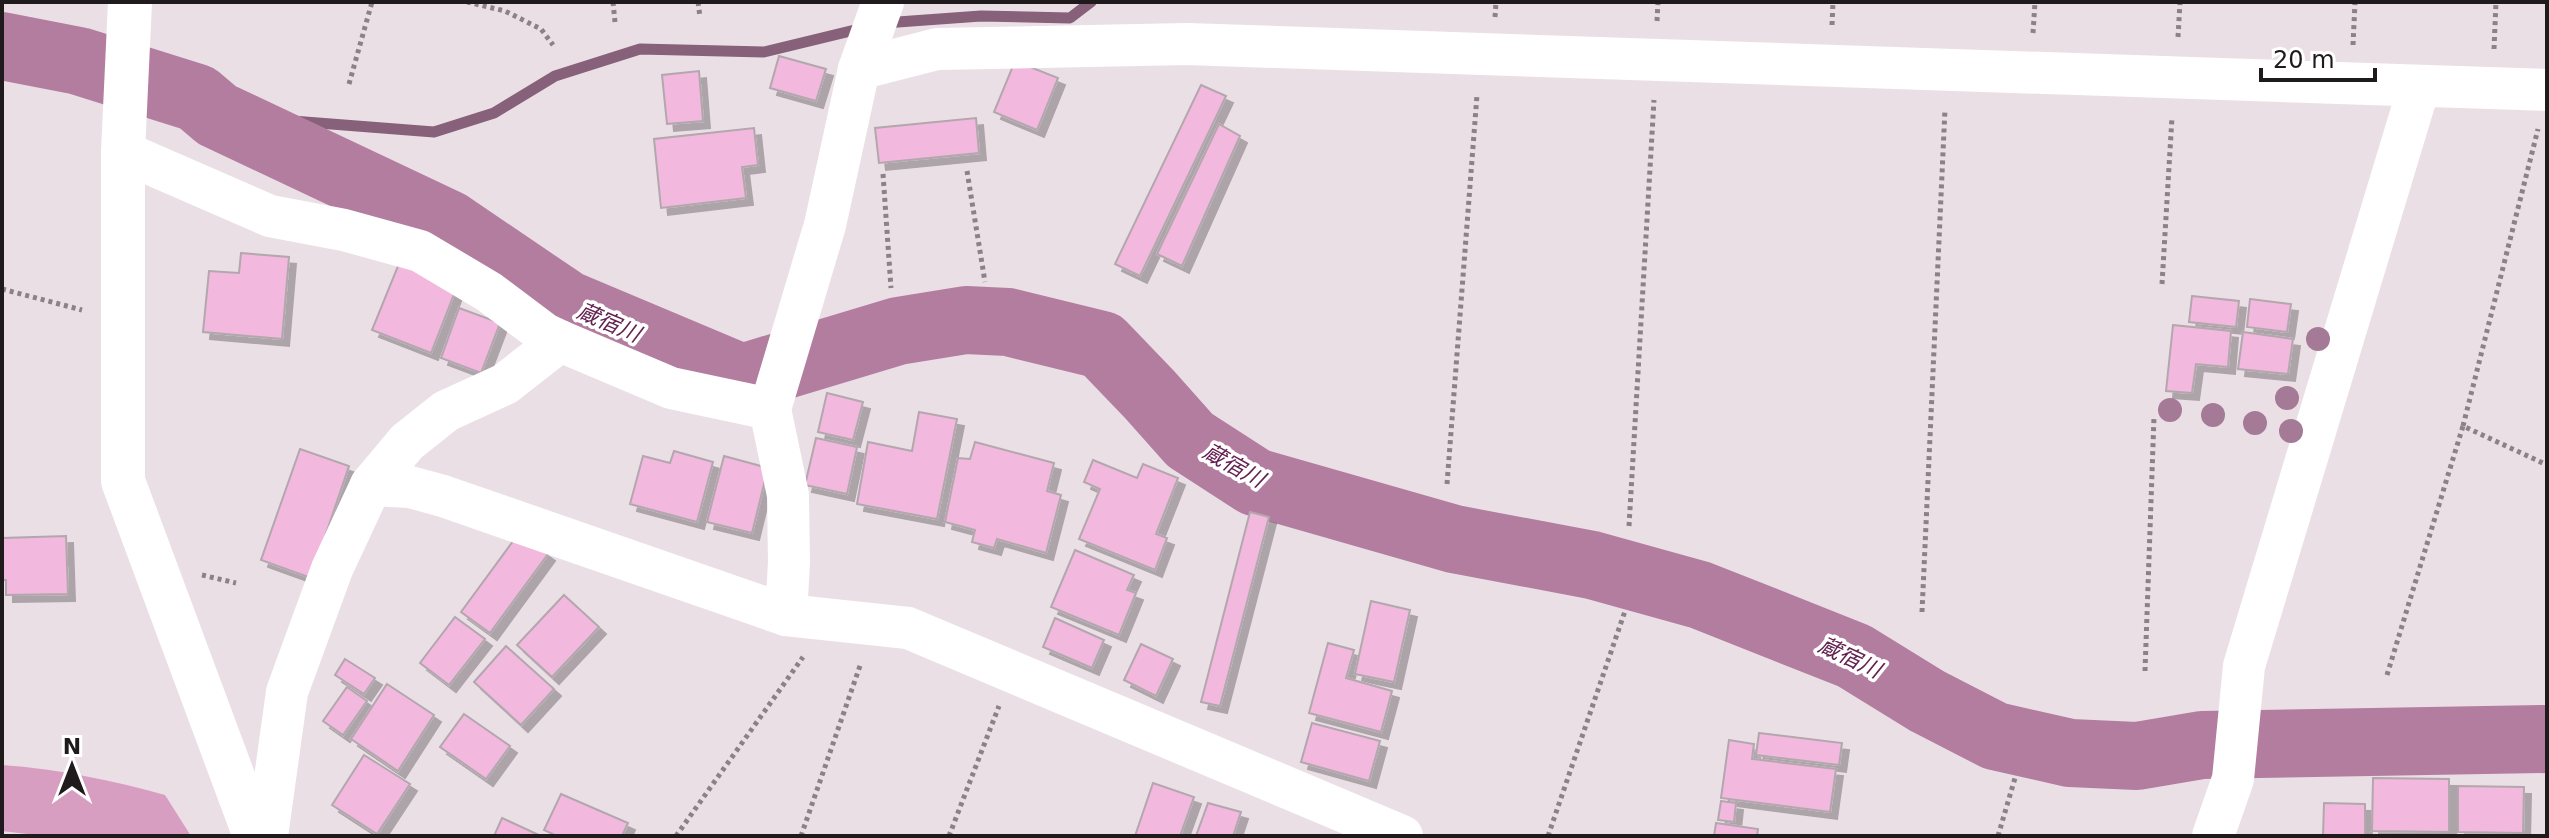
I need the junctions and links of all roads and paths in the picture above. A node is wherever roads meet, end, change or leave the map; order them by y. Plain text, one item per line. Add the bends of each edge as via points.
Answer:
1 (130, 2) edge
2 (372, 2) edge
3 (467, 2) edge
4 (504, 2) edge
5 (613, 2) edge
6 (698, 2) edge
7 (883, 2) edge
8 (1658, 2) edge
9 (1833, 2) edge
10 (2035, 2) edge
11 (2180, 2) edge
12 (2355, 2) edge
13 (2496, 2) edge
14 (505, 11) junction
15 (700, 17) dead end
16 (615, 22) dead end
17 (1831, 28) dead end
18 (1656, 29) dead end
19 (2032, 41) dead end
20 (553, 45) dead end
21 (2177, 45) dead end
22 (2353, 50) dead end
23 (2493, 57) dead end
24 (859, 69) junction
25 (349, 84) dead end
26 (2419, 87) junction
27 (1477, 93) dead end
28 (1654, 99) dead end
29 (1946, 108) dead end
30 (2543, 108) edge
31 (2172, 115) dead end
32 (123, 152) junction
33 (967, 171) dead end
34 (883, 174) dead end
35 (985, 282) dead end
36 (2162, 284) dead end
37 (891, 288) dead end
38 (2, 289) edge
39 (92, 313) dead end
40 (560, 341) junction
41 (770, 409) junction
42 (2154, 417) dead end
43 (2463, 426) junction
44 (2545, 464) dead end
45 (1447, 484) dead end
46 (371, 485) junction
47 (1629, 526) dead end
48 (1625, 611) dead end
49 (1922, 612) dead end
50 (786, 615) junction
51 (808, 650) dead end
52 (863, 660) dead end
53 (2145, 671) dead end
54 (2387, 675) dead end
55 (1000, 702) dead end
56 (2015, 778) dead end
57 (255, 836) edge
58 (267, 836) edge
59 (676, 836) edge
60 (801, 836) edge
61 (949, 836) edge
62 (1402, 836) edge
63 (1548, 836) edge
64 (1998, 836) edge
65 (2213, 836) edge

1 - 32 street
2 - 25 path
3 - 14 path
4 - 14 path
5 - 16 path
6 - 15 path
7 - 24 street
8 - 18 path
9 - 17 path
10 - 19 path
11 - 21 path
12 - 22 path
13 - 23 path
14 - 20 path via 541,29
24 - 26 street via 937,49 1187,44
24 - 41 street via 825,225
26 - 30 street
26 - 65 street via 2244,666 2233,779
27 - 45 path
28 - 47 path
29 - 49 path
30 - 43 path
31 - 36 path
32 - 40 street via 270,216 420,251
32 - 57 street via 123,481
33 - 35 path
34 - 37 path
38 - 39 path
40 - 41 street via 671,388
40 - 46 street via 505,384 436,418 407,442
41 - 50 street via 788,495
42 - 53 path
43 - 44 path
43 - 54 path
46 - 50 street via 443,496
46 - 58 street via 332,569 287,692
48 - 63 path
50 - 62 street via 908,628
51 - 59 path
52 - 60 path
55 - 61 path
56 - 64 path

